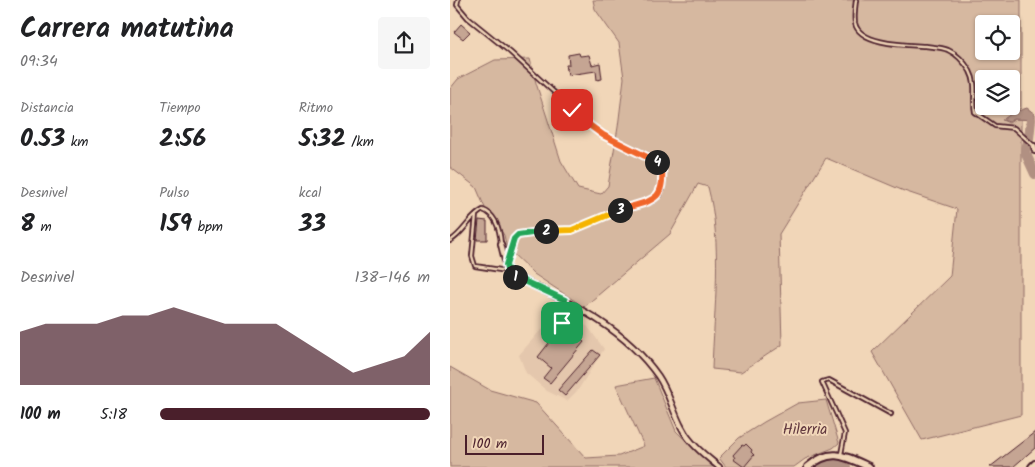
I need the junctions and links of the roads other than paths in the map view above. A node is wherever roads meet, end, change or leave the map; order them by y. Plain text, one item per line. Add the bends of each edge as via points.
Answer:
1 (458, 0) edge
2 (856, 0) edge
3 (1034, 149) edge
4 (476, 214) junction
5 (450, 241) edge
6 (501, 244) joint
7 (506, 265) junction
8 (507, 271) junction
9 (565, 300) junction
10 (557, 327) dead end
11 (891, 414) dead end
12 (841, 455) junction
13 (1035, 464) edge
14 (719, 467) edge
15 (808, 467) edge
16 (867, 467) edge
17 (1032, 467) edge

1 - 7 lane via 457,5 468,18 591,126 662,168 660,194 652,201 572,230 518,235
2 - 3 lane via 855,23 869,38 947,50 963,61 971,72 976,92 975,112 995,126 1014,128
4 - 5 lane
4 - 6 lane via 483,210 489,212 500,232
4 - 8 lane via 472,248 475,266
6 - 7 street
7 - 8 street
8 - 9 street
9 - 10 lane via 564,318
9 - 14 street via 602,322 650,366 659,378 682,430
11 - 12 lane via 828,380 822,382 845,433
12 - 15 main road via 823,457
12 - 16 main road
13 - 17 main road

